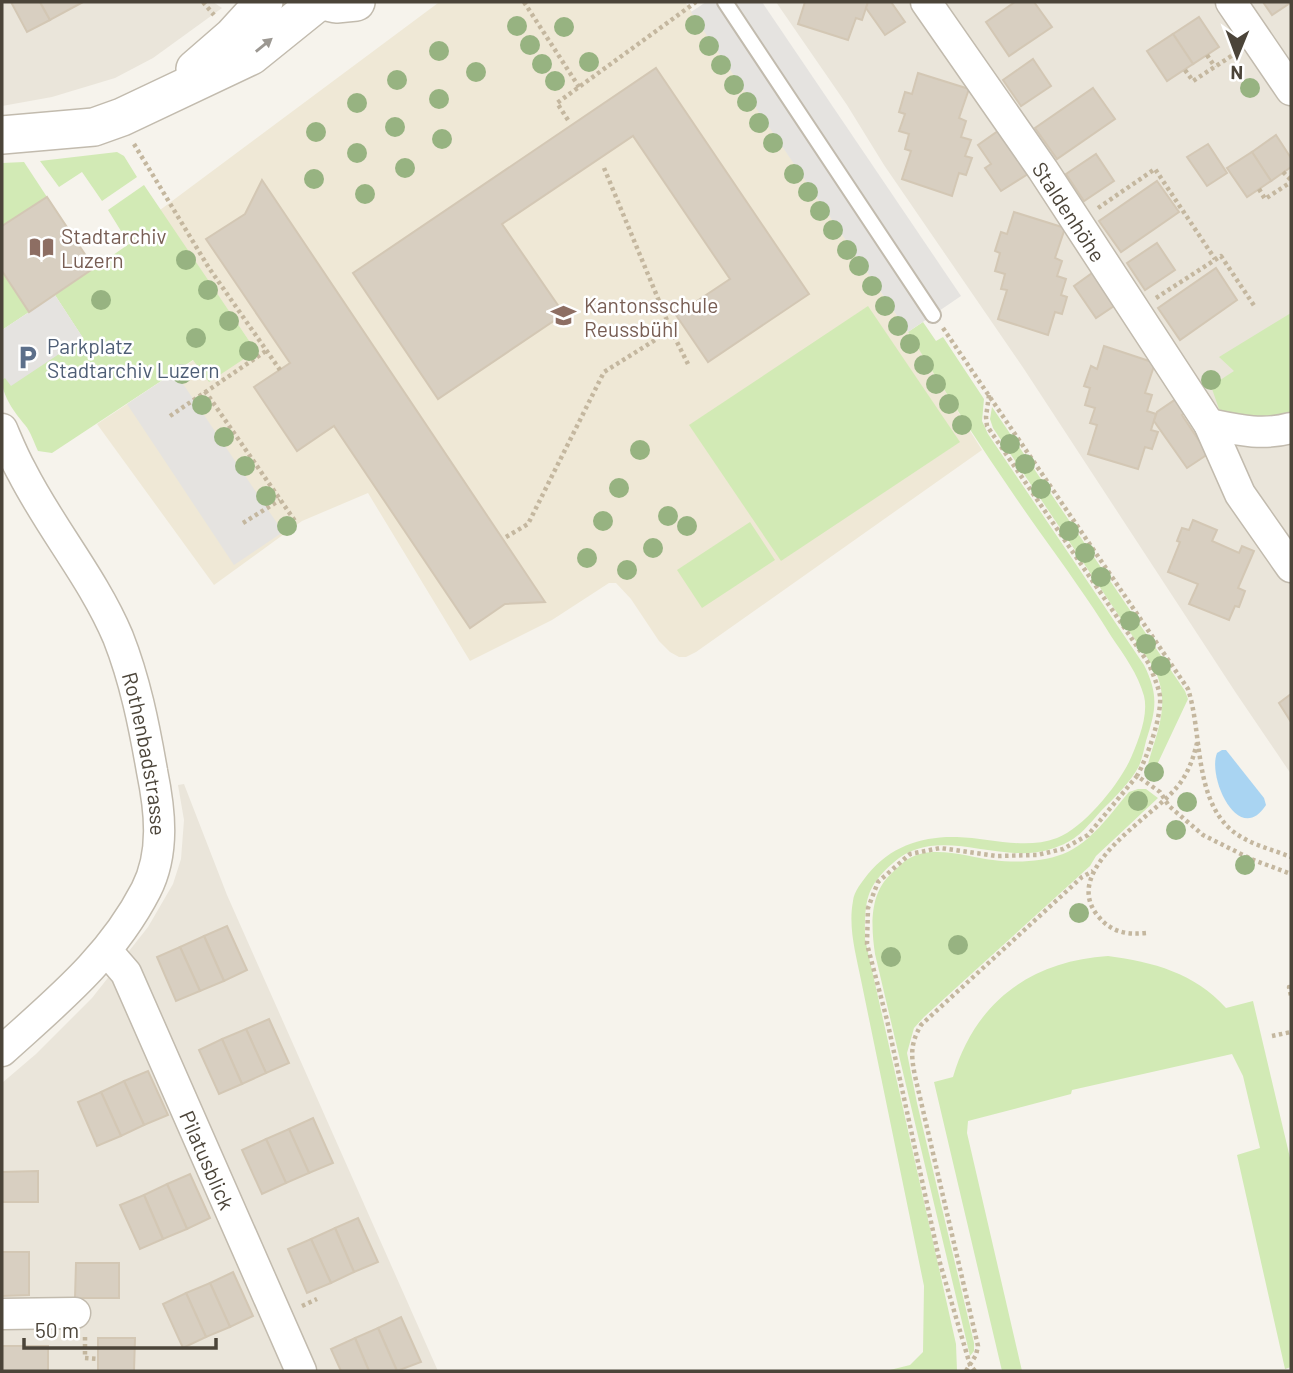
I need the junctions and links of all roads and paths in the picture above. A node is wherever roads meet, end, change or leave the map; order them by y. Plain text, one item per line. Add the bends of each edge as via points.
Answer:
1 (203, 2) edge
2 (264, 2) edge
3 (318, 2) edge
4 (327, 2) edge
5 (356, 2) edge
6 (524, 2) edge
7 (696, 2) edge
8 (725, 2) edge
9 (926, 2) edge
10 (1231, 2) edge
11 (217, 18) dead end
12 (1257, 39) junction
13 (1207, 55) dead end
14 (1214, 67) junction
15 (1185, 70) dead end
16 (579, 87) junction
17 (1291, 90) edge
18 (160, 99) junction
19 (122, 117) junction
20 (569, 120) dead end
21 (2, 135) edge
22 (604, 168) dead end
23 (1283, 172) dead end
24 (1291, 181) edge
25 (1259, 189) dead end
26 (1077, 222) junction
27 (1215, 259) junction
28 (1255, 307) dead end
29 (1135, 312) junction
30 (933, 315) joint
31 (671, 330) junction
32 (267, 351) junction
33 (688, 364) dead end
34 (280, 370) dead end
35 (205, 391) junction
36 (989, 395) junction
37 (170, 416) dead end
38 (1209, 424) junction
39 (1291, 428) edge
40 (2, 429) edge
41 (280, 500) junction
42 (295, 522) dead end
43 (243, 523) dead end
44 (506, 537) dead end
45 (1291, 567) edge
46 (1198, 738) junction
47 (1137, 776) junction
48 (1165, 800) junction
49 (1291, 857) edge
50 (1093, 871) junction
51 (1291, 874) edge
52 (1146, 933) dead end
53 (107, 951) junction
54 (1291, 987) edge
55 (1291, 996) edge
56 (1291, 1031) edge
57 (1272, 1036) dead end
58 (2, 1051) edge
59 (75, 1313) dead end
60 (2, 1314) edge
61 (970, 1365) junction
62 (302, 1371) edge
63 (967, 1371) edge
64 (975, 1371) edge

1 - 11 path
2 - 18 street via 233,36
18 -> 3 street via 251,56
4 - 5 street
6 - 16 path
7 - 16 path
8 - 30 lane
9 - 26 street, Staldenhöhe
10 - 12 street
12 - 14 path
12 - 17 street
13 - 14 path
14 - 15 path via 1193,80
16 - 20 path via 557,103
18 - 19 street
19 - 21 street via 94,127
19 - 32 path via 209,268
22 - 31 path
23 - 24 path
24 - 25 path via 1265,199
26 - 27 path via 1155,169
26 - 29 street, Staldenhöhe
27 - 28 path via 1221,256
27 - 29 path
29 - 38 street, Staldenhöhe
30 - 36 path
31 - 33 path
31 - 44 path via 604,372 528,524
32 - 34 path
32 - 35 path
35 - 37 path
35 - 41 path
36 - 46 path via 1181,675 1196,712
36 - 47 path via 988,426 1157,682 1160,707
38 - 39 street via 1248,433
38 - 45 street, Staldenhöhe via 1240,494
40 - 53 street, Rothenbadstrasse via 22,474 88,578 118,637 141,710 157,796 159,850 147,889
41 - 42 path
41 - 43 path
46 - 48 path via 1192,764
46 - 49 path via 1205,787 1228,828
47 - 48 path
47 - 61 path via 1088,835 1063,849 1037,855 997,856 940,848 910,854 878,882 868,908 867,944 940,1263
48 - 50 path via 1103,856
48 - 51 path via 1203,835
50 - 52 path via 1088,897 1106,926 1121,933
50 - 61 path via 920,1025 913,1039 910,1054 978,1346
53 - 58 street, Rothenbadstrasse
53 - 62 street, Pilatusblick via 126,973
54 - 55 path
56 - 57 path
59 - 60 street
61 - 63 path
61 - 64 path

